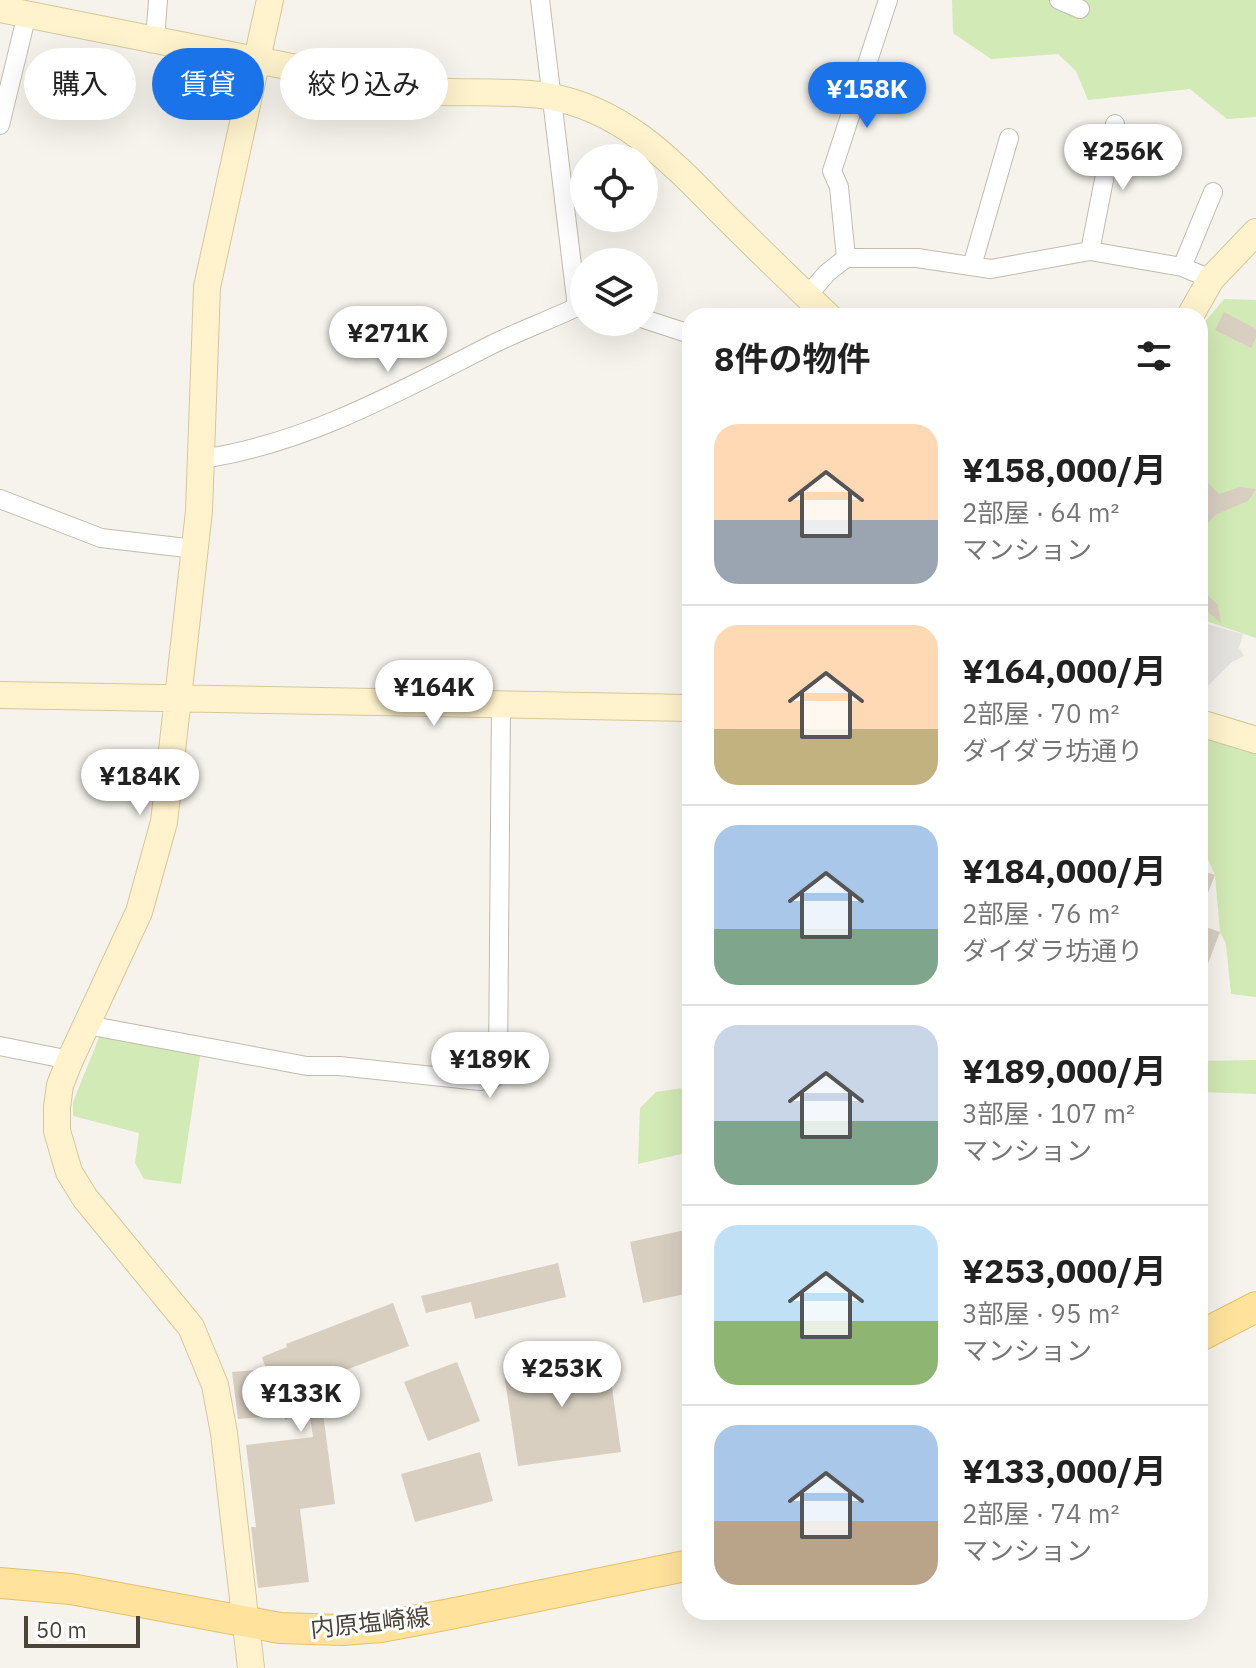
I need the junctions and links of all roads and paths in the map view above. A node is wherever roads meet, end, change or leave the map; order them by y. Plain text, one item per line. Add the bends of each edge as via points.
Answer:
1 (158, 0) edge
2 (540, 0) edge
3 (888, 0) edge
4 (1059, 0) edge
5 (272, 1) edge
6 (0, 9) edge
7 (1080, 9) dead end
8 (27, 14) junction
9 (155, 40) junction
10 (193, 48) edge
11 (259, 48) edge
12 (264, 63) edge
13 (550, 97) junction
14 (243, 120) edge
15 (1115, 124) dead end
16 (0, 125) edge
17 (1009, 138) dead end
18 (1213, 192) dead end
19 (1256, 232) edge
20 (572, 248) edge
21 (1090, 251) junction
22 (846, 258) junction
23 (972, 266) junction
24 (1182, 267) junction
25 (1211, 279) junction
26 (807, 296) junction
27 (820, 308) edge
28 (1195, 308) edge
29 (570, 313) edge
30 (658, 324) edge
31 (682, 331) edge
32 (201, 459) junction
33 (0, 499) edge
34 (195, 549) junction
35 (0, 695) edge
36 (180, 700) junction
37 (501, 704) junction
38 (682, 708) edge
39 (1208, 725) edge
40 (1256, 740) edge
41 (87, 1025) junction
42 (0, 1046) edge
43 (70, 1060) junction
44 (1256, 1307) edge
45 (1208, 1332) edge
46 (682, 1567) edge
47 (0, 1583) edge
48 (245, 1623) junction
49 (251, 1668) edge

1 - 9 street
2 - 13 street
3 - 22 street via 832,171 839,187
4 - 7 street
5 - 11 street
6 - 8 street
8 - 9 street
8 - 16 street
9 - 10 street
12 - 13 street via 407,90
13 - 20 street
13 - 26 street via 597,111 636,131 677,165
14 - 32 street via 207,287
15 - 21 street
17 - 23 street
18 - 24 street
19 - 25 street
21 - 23 street via 1016,266
21 - 24 street
22 - 23 street via 917,258
22 - 26 street
24 - 25 street
25 - 28 street
26 - 27 street
29 - 32 street via 349,414 275,443
30 - 31 street
32 - 34 street
33 - 34 street via 101,538
34 - 36 street
35 - 36 street
36 - 37 street
36 - 41 street via 154,867
37 - 38 street
37 - 41 street via 494,1078 307,1066
39 - 40 street
41 - 43 street
42 - 43 street
43 - 48 street via 57,1107 57,1131 69,1172 191,1327 215,1385
44 - 45 main road
46 - 48 main road, 内原塩崎線 via 381,1627 305,1630
47 - 48 main road, 内原塩崎線 via 71,1589
48 - 49 street

